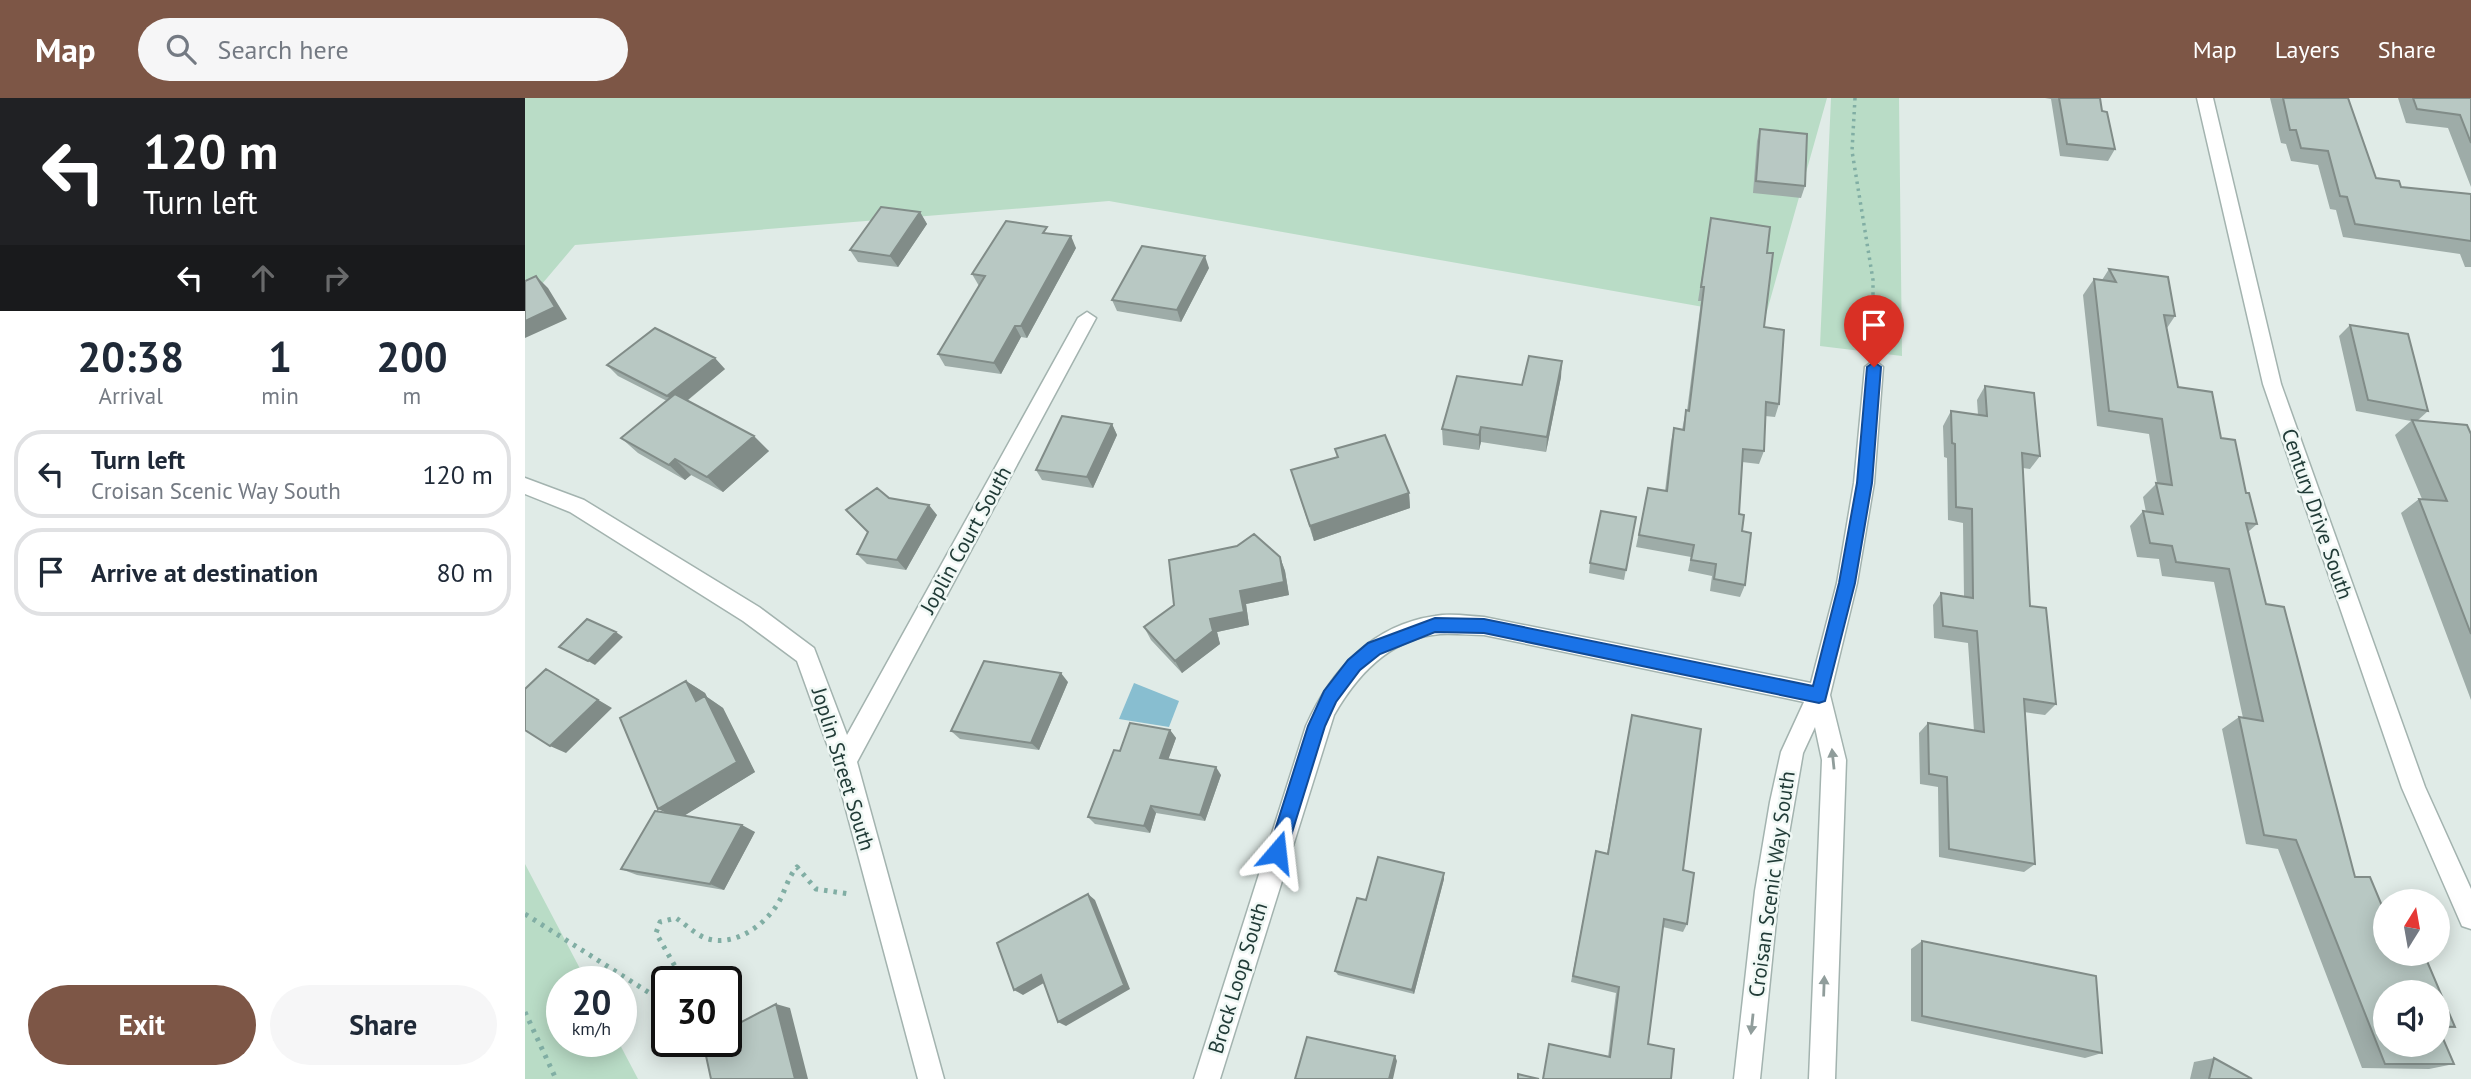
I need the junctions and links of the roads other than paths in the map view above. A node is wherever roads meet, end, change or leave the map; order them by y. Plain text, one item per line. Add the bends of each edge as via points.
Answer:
1 (2205, 98) edge
2 (1087, 318) dead end
3 (1874, 367) road end
4 (525, 486) edge
5 (1819, 695) junction
6 (845, 761) junction
7 (2471, 917) edge
8 (931, 1079) edge
9 (1207, 1079) edge
10 (1747, 1079) edge
11 (1822, 1079) edge

1 - 7 street, Century Drive South via 2272,384 2414,788
2 - 6 street, Joplin Court South
3 - 5 street, Croisan Scenic Way South via 1864,483 1847,583
4 - 6 street, Joplin Street South via 577,506 751,614 806,655
5 - 9 street, Brock Loop South via 1484,626 1435,625 1374,648 1354,665 1330,697 1317,726
5 -> 10 street, Croisan Scenic Way South via 1792,752 1782,802 1767,891
11 -> 5 street, Croisan Scenic Way South via 1834,760
6 - 8 street, Joplin Street South

